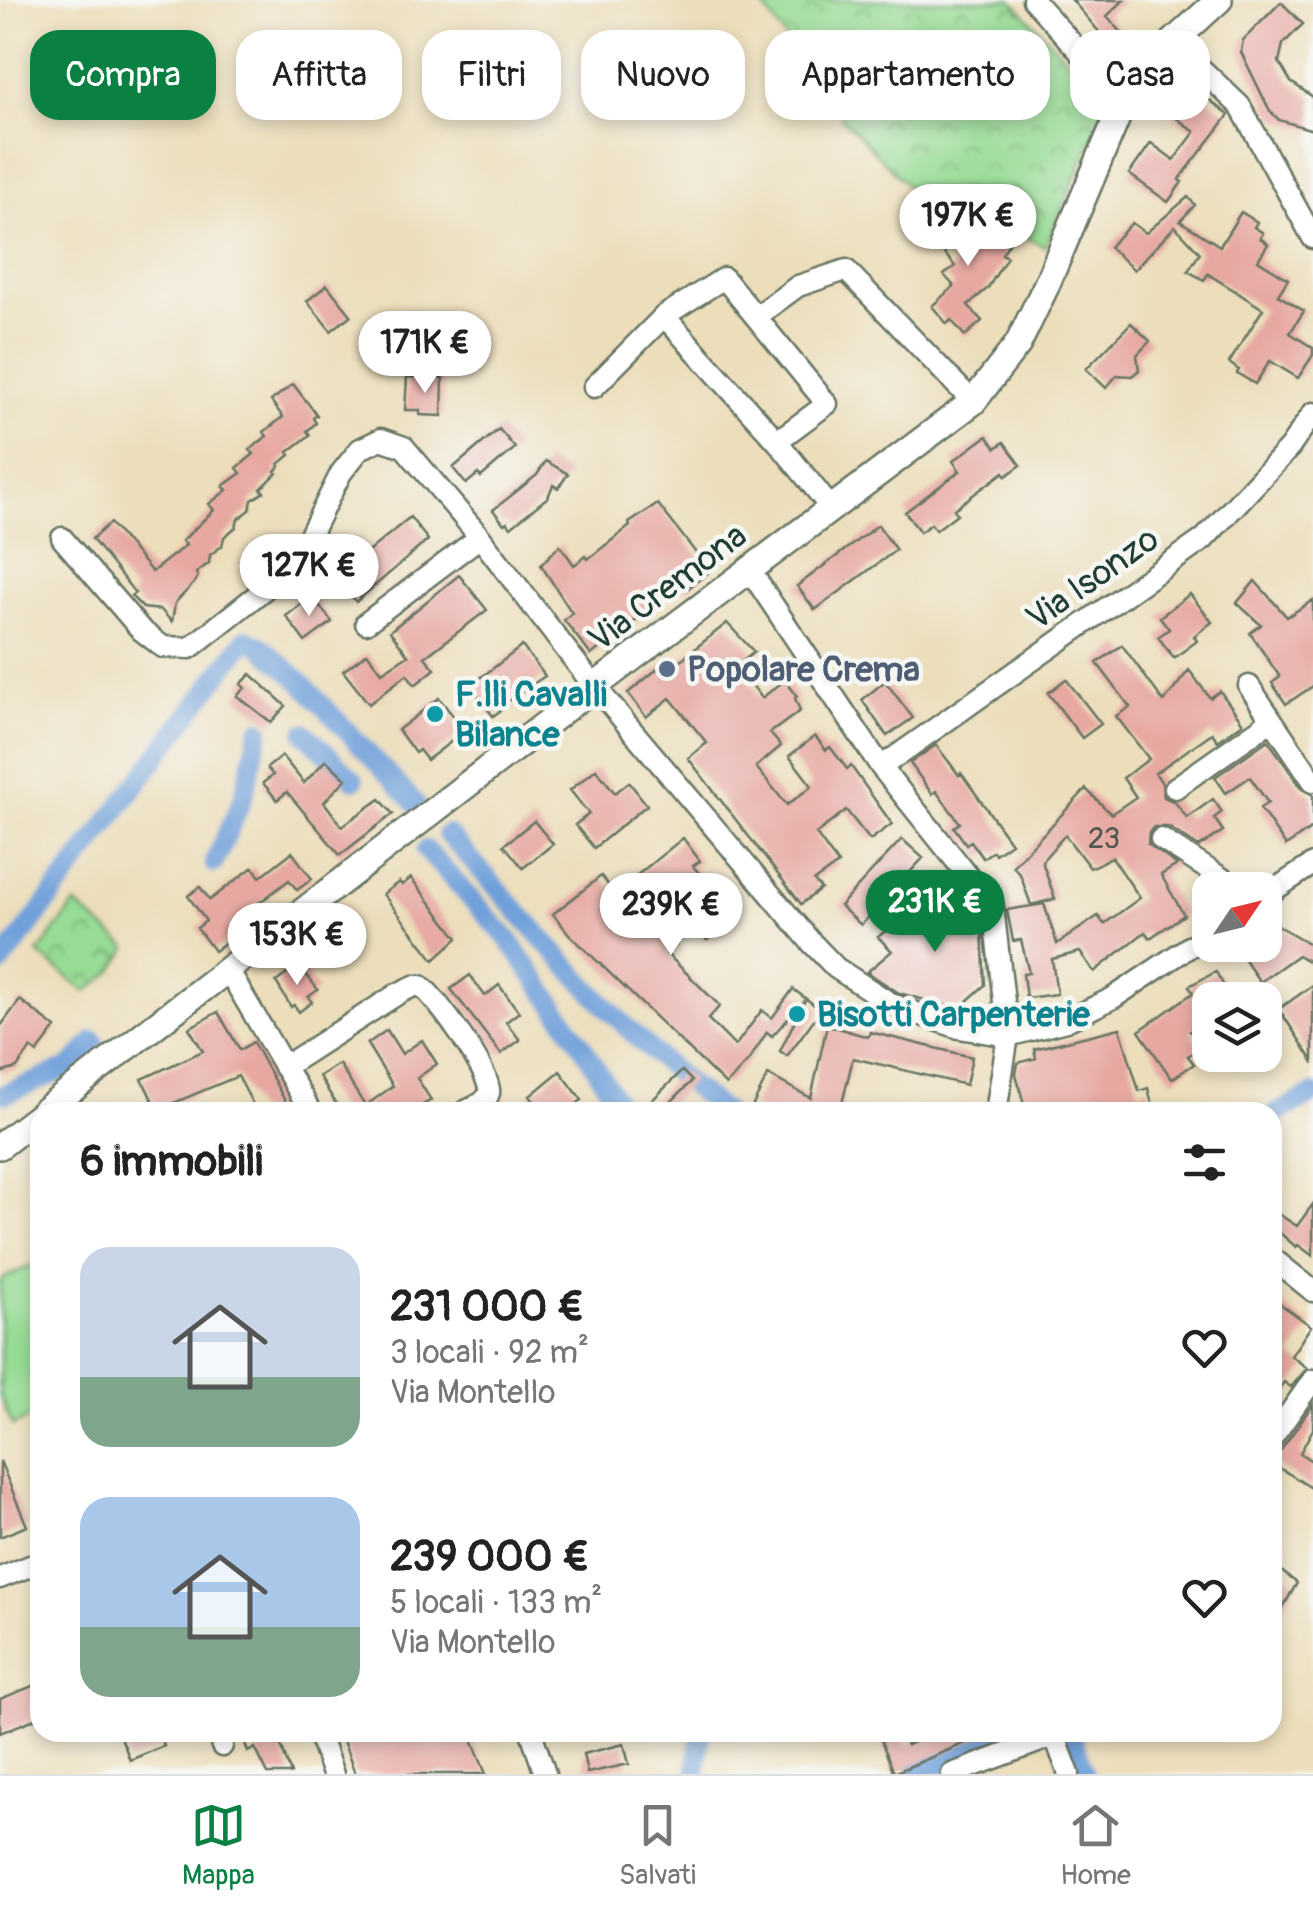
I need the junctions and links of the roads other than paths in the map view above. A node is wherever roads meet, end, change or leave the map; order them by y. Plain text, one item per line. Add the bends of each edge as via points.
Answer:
1 (1033, 0) edge
2 (1219, 0) edge
3 (1185, 30) edge
4 (1070, 41) edge
5 (1210, 78) edge
6 (1116, 120) edge
7 (1313, 238) edge
8 (664, 316) junction
9 (757, 316) junction
10 (594, 387) dead end
11 (973, 402) junction
12 (1313, 413) edge
13 (778, 441) junction
14 (830, 507) junction
15 (480, 537) junction
16 (62, 538) dead end
17 (750, 569) junction
18 (366, 622) dead end
19 (594, 686) junction
20 (1250, 686) dead end
21 (1272, 720) junction
22 (882, 766) junction
23 (1313, 781) edge
24 (1175, 788) dead end
25 (1161, 840) dead end
26 (1313, 864) edge
27 (1212, 872) edge
28 (1282, 885) edge
29 (1192, 945) edge
30 (228, 970) junction
31 (1008, 1036) junction
32 (284, 1067) junction
33 (58, 1102) edge
34 (304, 1102) edge
35 (482, 1102) edge
36 (998, 1102) edge
37 (30, 1123) edge
38 (0, 1146) edge
39 (1282, 1266) edge
40 (1313, 1290) edge
41 (1313, 1380) edge
42 (1282, 1424) edge
43 (30, 1566) edge
44 (0, 1578) edge
45 (322, 1742) edge
46 (534, 1742) edge
47 (1034, 1742) edge
48 (1057, 1742) edge
49 (333, 1774) edge
50 (544, 1774) edge
51 (952, 1774) edge
52 (1069, 1774) edge

1 - 4 street
2 - 3 street, Via Cremona
5 - 7 street via 1240,106
6 - 11 street, Via Cremona via 1018,344
8 - 9 street via 724,278
8 - 10 street
8 - 13 street
9 - 11 street via 798,286 846,270
9 - 13 street via 827,404
11 - 14 street, Via Cremona
12 - 22 street, Via Isonzo via 1290,448 1204,538
13 - 14 street
14 - 17 street, Via Cremona
15 - 16 street via 404,447 381,439 360,450 342,474 295,565 196,644 179,649 141,630
15 - 18 street
15 - 19 street
17 - 19 street, Via Cremona
17 - 22 street
19 - 30 street, Via Cremona
19 - 31 street via 836,968 893,1005 959,1028
20 - 21 street
21 - 23 street
21 - 24 street
22 - 31 street via 992,907
25 - 27 street
26 - 28 street
29 - 31 street via 1113,998 1066,1021
30 - 32 street
30 - 33 street, Via Cremona
31 - 36 street
32 - 34 street
32 - 35 street via 399,993 422,986 489,1083
37 - 38 street, Via Cremona
39 - 40 street
41 - 42 street
43 - 44 street
45 - 49 street
46 - 50 street
47 - 51 street
48 - 52 street

